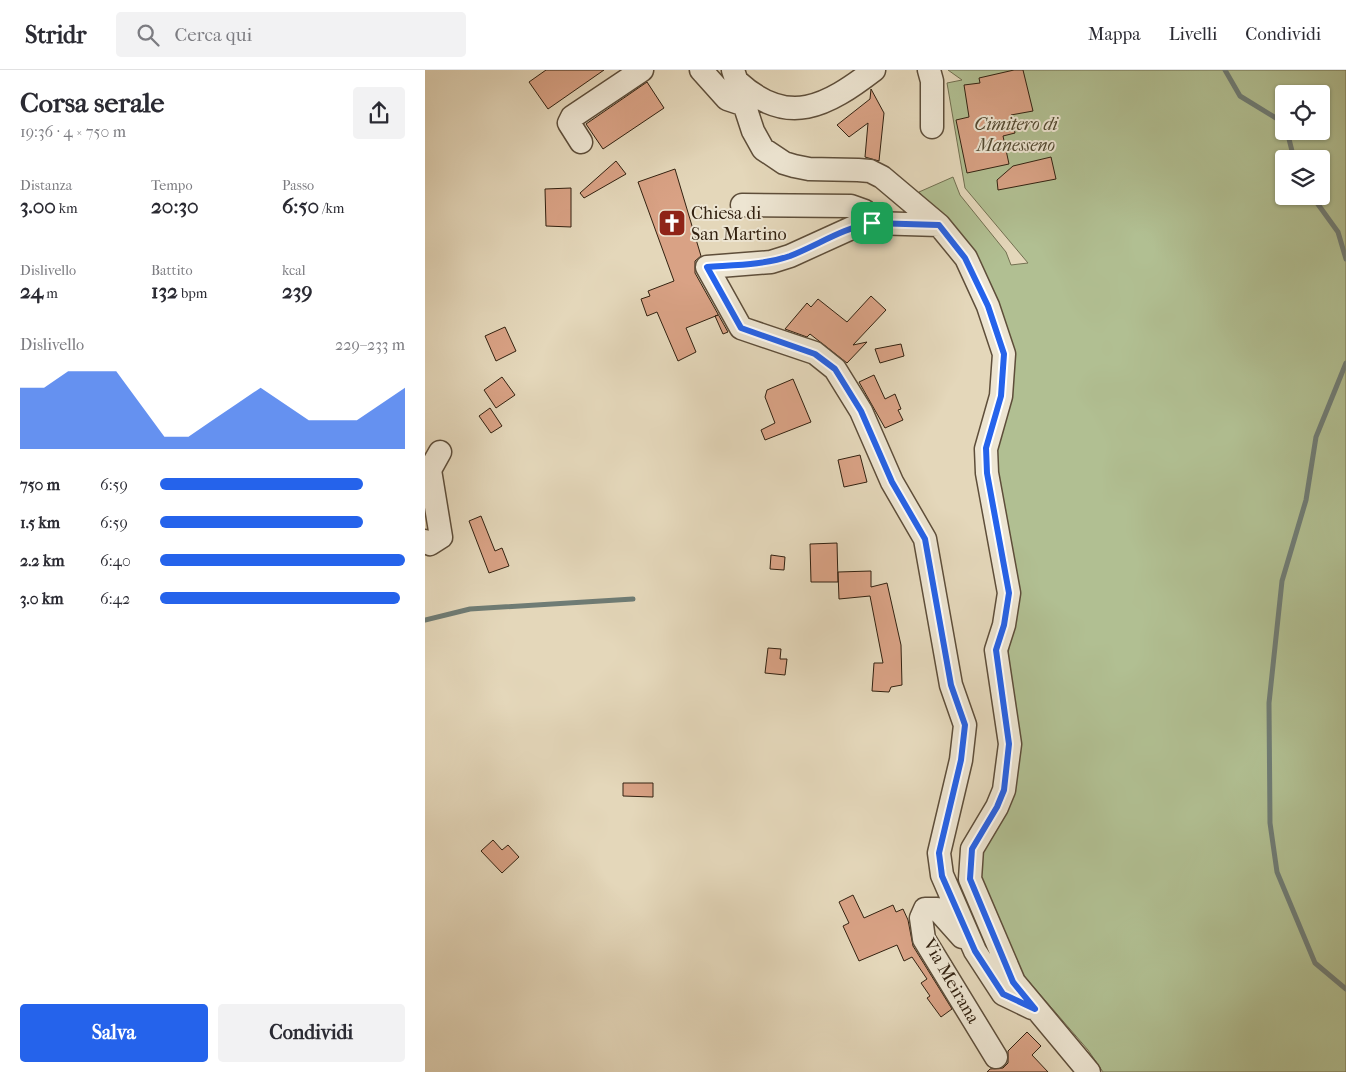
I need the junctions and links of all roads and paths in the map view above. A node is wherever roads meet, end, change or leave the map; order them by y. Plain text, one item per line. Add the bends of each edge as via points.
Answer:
1 (642, 70) edge
2 (701, 70) edge
3 (874, 70) edge
4 (929, 70) edge
5 (736, 76) edge
6 (745, 105) junction
7 (932, 127) dead end
8 (581, 142) dead end
9 (742, 205) dead end
10 (872, 223) junction
11 (939, 225) junction
12 (440, 452) dead end
13 (425, 541) edge
14 (975, 951) junction
15 (1035, 1009) junction
16 (996, 1057) dead end
17 (1089, 1072) edge

1 - 8 street via 572,117 569,123
2 - 6 street via 727,99
3 - 5 street via 844,93 818,105 798,109 764,102 753,96
4 - 7 street
5 - 6 street
6 - 11 street via 763,149 779,160 809,169 870,171
9 - 10 street via 851,206 865,212
10 - 11 street, Via Meirana
10 - 14 street, Via Meirana via 856,226 771,262 707,267 741,328 815,354 835,369 861,411 892,482 925,539 951,685 965,725 961,760 939,853 942,876
11 - 15 street via 965,258 988,306 1004,354 1001,396 986,448 987,473 1009,593 996,650 1009,744 1004,790 972,849 970,879 1013,982
12 - 13 street via 430,470 441,537 430,544
14 - 15 street, Via Meirana via 1003,994
14 - 16 street, Via Meirana via 937,909 925,909 921,918 924,939
15 - 17 street

